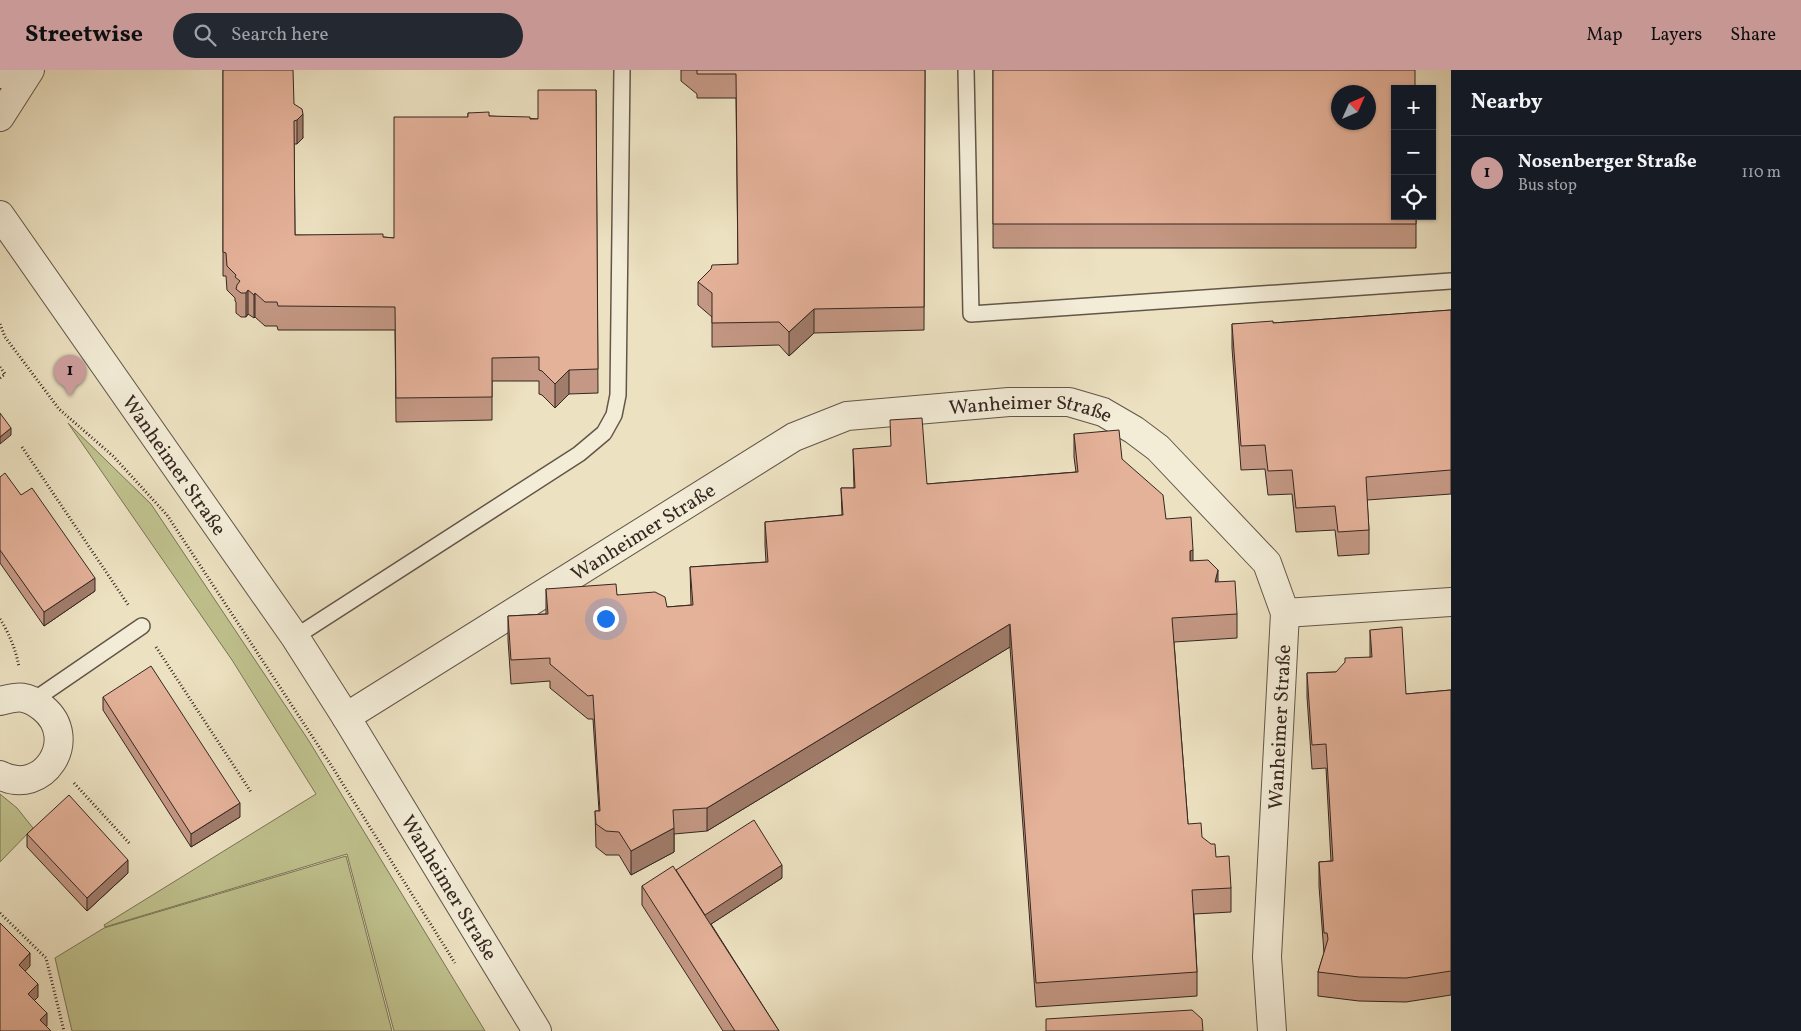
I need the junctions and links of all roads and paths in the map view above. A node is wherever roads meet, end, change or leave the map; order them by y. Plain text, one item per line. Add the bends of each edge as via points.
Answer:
1 (13, 70) edge
2 (30, 70) edge
3 (622, 70) edge
4 (966, 70) edge
5 (0, 74) edge
6 (0, 117) edge
7 (0, 215) edge
8 (1451, 281) edge
9 (0, 324) edge
10 (0, 367) edge
11 (0, 378) edge
12 (22, 447) dead end
13 (1451, 602) edge
14 (1285, 613) junction
15 (0, 619) edge
16 (142, 626) junction
17 (295, 637) junction
18 (18, 700) edge
19 (346, 717) junction
20 (54, 760) junction
21 (0, 775) edge
22 (252, 792) dead end
23 (130, 844) dead end
24 (0, 913) edge
25 (456, 964) dead end
26 (64, 1031) edge
27 (537, 1031) edge
28 (1272, 1031) edge

1 - 5 street
2 - 6 street
3 - 17 lane via 618,395 614,415 604,433 578,454
4 - 8 lane via 971,314
7 - 17 street, Wanheimer Straße
9 - 25 path via 5,337 59,409 113,456 167,515 326,757
10 - 11 path via 5,374
12 - 16 path
13 - 14 street
14 - 19 street, Wanheimer Straße via 1267,563 1158,448 1103,412 1069,402 1009,402 847,416 794,437
14 - 28 street, Wanheimer Straße via 1267,957
15 - 18 path via 18,658 21,683
16 - 18 lane
16 - 22 path
17 - 19 street, Wanheimer Straße
18 - 20 street via 52,714 59,744
19 - 27 street, Wanheimer Straße
20 - 21 street via 34,778 9,780
20 - 23 path
24 - 26 path via 46,958

